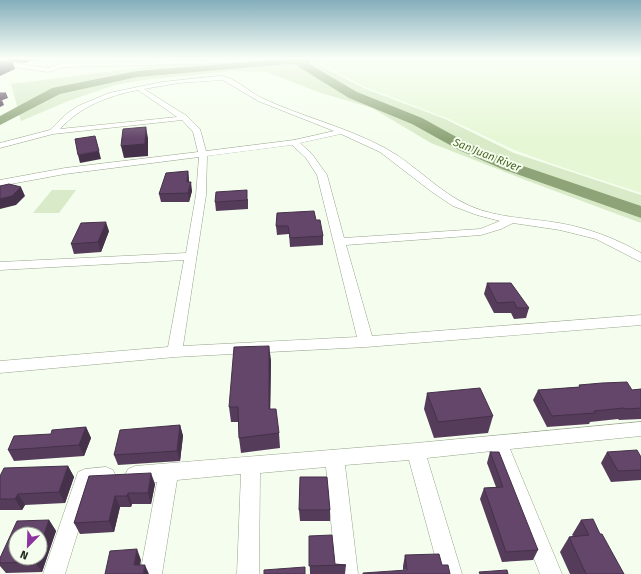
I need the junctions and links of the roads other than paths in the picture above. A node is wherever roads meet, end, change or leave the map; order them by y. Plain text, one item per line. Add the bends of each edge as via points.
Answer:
1 (153, 86) edge
2 (237, 86) edge
3 (139, 88) junction
4 (184, 118) junction
5 (53, 132) junction
6 (342, 132) junction
7 (294, 142) junction
8 (0, 146) edge
9 (202, 154) junction
10 (0, 183) edge
11 (512, 219) junction
12 (340, 242) junction
13 (190, 256) junction
14 (641, 258) edge
15 (0, 266) edge
16 (641, 320) edge
17 (366, 342) junction
18 (175, 352) junction
19 (0, 367) edge
20 (641, 429) edge
21 (498, 443) junction
22 (416, 451) junction
23 (335, 458) junction
24 (251, 466) junction
25 (168, 473) junction
26 (54, 574) edge
27 (151, 574) edge
28 (248, 574) edge
29 (347, 574) edge
30 (451, 574) edge
31 (551, 574) edge

1 - 3 street
2 - 6 street via 260,100
3 - 4 street
3 - 5 street via 85,105
4 - 5 street
4 - 9 street via 197,130
5 - 8 street
6 - 7 street
6 - 11 street via 385,151 444,195 466,208
7 - 9 street
7 - 12 street via 309,156 322,175
9 - 10 street via 65,171
9 - 13 street via 201,195
11 - 12 street via 497,228 480,232
11 - 14 street via 574,229 606,239
12 - 17 street
13 - 15 street
13 - 18 street
16 - 17 street
17 - 18 street
18 - 19 street
20 - 21 street
21 - 22 street
21 - 31 street
22 - 23 street
22 - 30 street
23 - 24 street
23 - 29 street
24 - 25 street
24 - 28 street
25 - 26 street via 85,478
25 - 27 street

